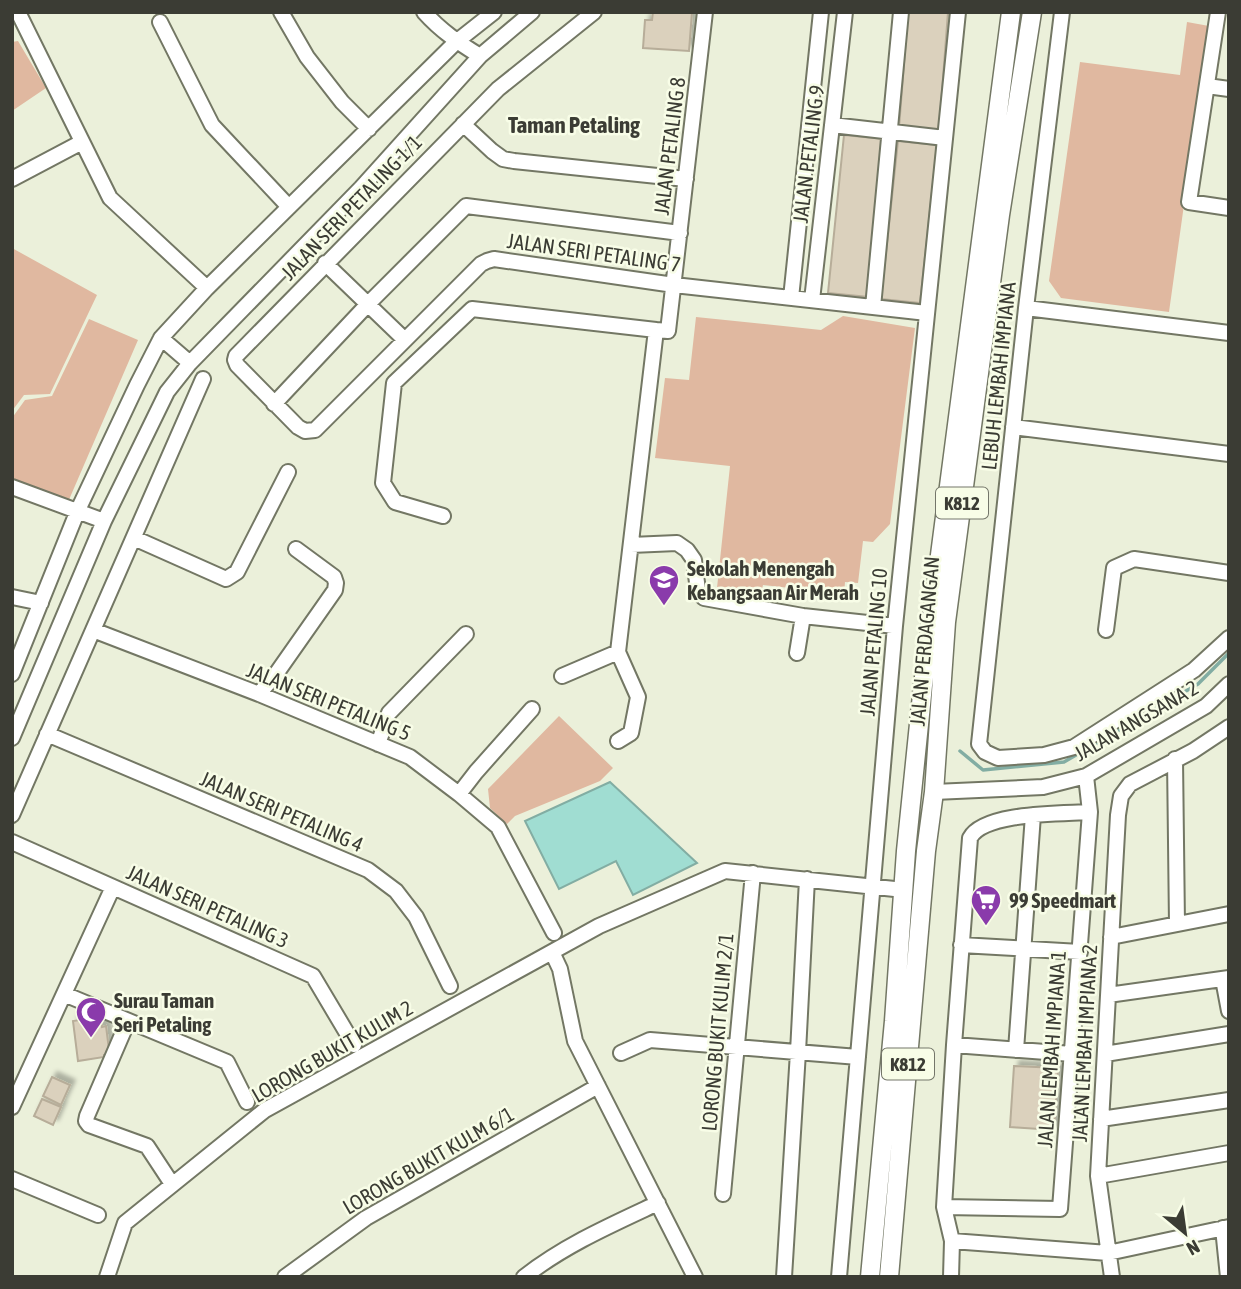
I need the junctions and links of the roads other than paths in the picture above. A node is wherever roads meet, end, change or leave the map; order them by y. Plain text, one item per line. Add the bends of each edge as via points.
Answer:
1 (18, 12) edge
2 (281, 12) edge
3 (424, 12) edge
4 (494, 12) edge
5 (532, 12) edge
6 (594, 12) edge
7 (705, 12) edge
8 (821, 12) edge
9 (845, 12) edge
10 (901, 12) edge
11 (958, 12) edge
12 (1011, 12) edge
13 (1032, 12) edge
14 (1062, 12) edge
15 (1218, 12) edge
16 (160, 22) dead end
17 (456, 42) junction
18 (480, 56) junction
19 (1207, 86) junction
20 (1229, 89) edge
21 (463, 124) junction
22 (832, 125) junction
23 (369, 129) junction
24 (890, 132) junction
25 (945, 138) junction
26 (82, 142) junction
27 (12, 179) edge
28 (686, 179) junction
29 (289, 207) junction
30 (1229, 208) edge
31 (680, 233) junction
32 (325, 263) junction
33 (674, 285) junction
34 (206, 288) junction
35 (791, 298) junction
36 (812, 300) junction
37 (368, 304) junction
38 (873, 307) junction
39 (1026, 308) junction
40 (927, 313) junction
41 (656, 330) junction
42 (1229, 333) edge
43 (161, 338) junction
44 (405, 340) junction
45 (190, 363) junction
46 (204, 379) dead end
47 (274, 404) junction
48 (320, 425) joint
49 (1013, 427) junction
50 (1229, 454) edge
51 (288, 472) dead end
52 (12, 487) edge
53 (78, 510) junction
54 (443, 516) dead end
55 (104, 522) junction
56 (134, 538) junction
57 (631, 545) junction
58 (296, 548) dead end
59 (1229, 573) edge
60 (12, 597) edge
61 (41, 603) junction
62 (803, 616) junction
63 (895, 626) junction
64 (1106, 630) dead end
65 (93, 631) junction
66 (466, 634) dead end
67 (1229, 638) edge
68 (618, 652) junction
69 (797, 653) dead end
70 (12, 674) edge
71 (562, 676) dead end
72 (1229, 684) edge
73 (259, 694) junction
74 (532, 709) dead end
75 (1228, 732) edge
76 (47, 734) junction
77 (12, 738) edge
78 (618, 741) dead end
79 (378, 744) junction
80 (1175, 759) junction
81 (1086, 776) junction
82 (934, 792) junction
83 (459, 794) junction
84 (1090, 812) junction
85 (12, 815) edge
86 (1033, 815) junction
87 (12, 842) edge
88 (753, 873) junction
89 (807, 879) junction
90 (873, 886) junction
91 (113, 887) junction
92 (904, 890) junction
93 (1229, 914) edge
94 (1177, 924) junction
95 (554, 933) dead end
96 (1111, 937) junction
97 (961, 945) junction
98 (1023, 950) junction
99 (552, 952) junction
100 (1080, 952) junction
101 (1226, 979) edge
102 (450, 986) dead end
103 (64, 994) junction
104 (1108, 995) junction
105 (1229, 1011) edge
106 (128, 1021) junction
107 (1229, 1034) edge
108 (354, 1045) dead end
109 (954, 1045) junction
110 (737, 1047) junction
111 (1016, 1050) junction
112 (798, 1052) junction
113 (621, 1053) dead end
114 (1072, 1054) junction
115 (1105, 1054) junction
116 (858, 1057) junction
117 (598, 1086) junction
118 (1229, 1100) edge
119 (247, 1102) dead end
120 (12, 1107) edge
121 (1101, 1119) junction
122 (1229, 1153) edge
123 (1098, 1176) junction
124 (12, 1179) edge
125 (172, 1184) junction
126 (723, 1194) dead end
127 (658, 1203) junction
128 (944, 1207) junction
129 (98, 1215) dead end
130 (1226, 1228) edge
131 (952, 1241) junction
132 (1108, 1253) junction
133 (107, 1277) edge
134 (285, 1277) edge
135 (524, 1277) edge
136 (695, 1277) edge
137 (784, 1277) edge
138 (839, 1277) edge
139 (870, 1277) edge
140 (889, 1277) edge
141 (951, 1277) edge
142 (1112, 1277) edge
143 (1228, 1277) edge

1 - 26 street
2 - 23 street via 307,57
3 - 17 street
4 - 17 street
5 - 18 street
6 - 21 street, JALAN SERI PETALING 1/1 via 498,89
7 - 28 street, JALAN PETALING 8
8 - 35 street
9 - 22 street, JALAN PETALING 9
10 - 24 street
11 - 25 street, JALAN PETALING 10
12 - 92 main road, JALAN PERDAGANGAN / K812 via 923,685
13 - 82 main road, JALAN PERDAGANGAN / K812 via 946,622
14 - 39 street, LEBUH LEMBAH IMPIANA
15 - 19 street
16 - 29 street via 212,125
17 - 18 street
17 - 23 street
18 - 45 street via 361,188
19 - 20 street
19 - 30 street via 1189,202
21 - 28 street via 503,159
21 - 32 street, JALAN SERI PETALING 1/1
22 - 24 street
22 - 36 street, JALAN PETALING 9
23 - 29 street
24 - 25 street
24 - 38 street
25 - 40 street, JALAN PETALING 10
26 - 27 street
26 - 34 street via 110,198
28 - 31 street, JALAN PETALING 8
29 - 34 street
31 - 33 street, JALAN PETALING 8
31 - 37 street via 466,206
32 - 37 street
32 - 47 street, JALAN SERI PETALING 1/1 via 236,356 237,365
33 - 35 street, JALAN SERI PETALING 7
33 - 41 street, JALAN PETALING 8 via 668,331
33 - 44 street, JALAN SERI PETALING 7 via 494,259 481,264
34 - 43 street
35 - 36 street, JALAN SERI PETALING 7
36 - 38 street, JALAN SERI PETALING 7
37 - 44 street
37 - 47 street
38 - 40 street, JALAN SERI PETALING 7
39 - 42 street
39 - 49 street, LEBUH LEMBAH IMPIANA
40 - 63 street, JALAN PETALING 10
41 - 54 street via 472,309 394,383 383,483 395,502
41 - 57 street
43 - 45 street
43 - 53 street
44 - 48 street, JALAN SERI PETALING 7
45 - 55 street via 167,392
46 - 56 street
47 - 48 street, JALAN SERI PETALING 1/1 via 305,431
49 - 50 street
49 - 67 street, LEBUH LEMBAH IMPIANA via 979,744 985,752 999,758 1044,755 1074,747 1194,670
51 - 56 street via 237,572 226,579
52 - 53 street
53 - 55 street
53 - 61 street
55 - 77 street
56 - 65 street
57 - 62 street via 677,543 687,550 704,598
57 - 68 street
58 - 73 street via 334,577 335,590
59 - 64 street via 1134,559 1114,568
60 - 61 street
61 - 70 street
62 - 63 street
62 - 69 street
63 - 90 street, JALAN PETALING 10
65 - 73 street, JALAN SERI PETALING 5
65 - 76 street
66 - 79 street via 389,713
68 - 71 street
68 - 78 street via 638,697 631,733
72 - 81 street, JALAN ANGSANA 2 via 1206,706
73 - 79 street, JALAN SERI PETALING 5
74 - 83 street
75 - 80 street, JALAN LEMBAH IMPIANA 2
76 - 85 street
76 - 102 street, JALAN SERI PETALING 4 via 368,870 396,891 416,917
79 - 83 street, JALAN SERI PETALING 5 via 410,757
80 - 94 street
80 - 96 street, JALAN LEMBAH IMPIANA 2 via 1130,784 1121,796
81 - 82 street, JALAN ANGSANA 2 via 1043,787
81 - 84 street, JALAN LEMBAH IMPIANA 1
82 - 140 main road, JALAN PERDAGANGAN / K812
83 - 95 street, JALAN SERI PETALING 5 via 498,827
84 - 86 street
84 - 100 street, JALAN LEMBAH IMPIANA 1
86 - 97 street via 982,825 970,838
86 - 98 street
87 - 91 street, JALAN SERI PETALING 3
88 - 89 street, LORONG BUKIT KULIM 2
88 - 99 street, LORONG BUKIT KULIM 2 via 724,871 598,926
88 - 110 street, LORONG BUKIT KULIM 2/1
89 - 90 street, LORONG BUKIT KULIM 2
89 - 112 street
90 - 92 street, LORONG BUKIT KULIM 2
90 - 116 street, JALAN PETALING 10
91 - 103 street
91 - 108 street, JALAN SERI PETALING 3 via 313,976
92 - 139 main road, JALAN PERDAGANGAN / K812
93 - 94 street
94 - 96 street
96 - 104 street, JALAN LEMBAH IMPIANA 2
97 - 98 street
97 - 109 street
98 - 100 street
98 - 111 street
99 - 117 street via 575,1041
99 - 125 street, LORONG BUKIT KULIM 2 via 265,1110
100 - 114 street, JALAN LEMBAH IMPIANA 1
101 - 104 street
101 - 105 street
103 - 106 street
103 - 120 street
104 - 115 street, JALAN LEMBAH IMPIANA 2
106 - 119 street via 227,1062
106 - 125 street via 86,1121 147,1146
107 - 115 street
109 - 111 street
109 - 128 street
110 - 112 street
110 - 113 street via 650,1040
110 - 126 street, LORONG BUKIT KULIM 2/1
111 - 114 street
112 - 116 street
112 - 137 street
114 - 128 street, JALAN LEMBAH IMPIANA 1 via 1060,1209
115 - 121 street, JALAN LEMBAH IMPIANA 2
116 - 138 street, JALAN PETALING 10
117 - 127 street
117 - 134 street, LORONG BUKIT KULM 6/1 via 366,1218
118 - 121 street
121 - 123 street, JALAN LEMBAH IMPIANA 2
122 - 123 street
123 - 132 street, JALAN LEMBAH IMPIANA 2
124 - 129 street
125 - 133 street, LORONG BUKIT KULIM 2 via 125,1223
127 - 135 street via 580,1239
127 - 136 street
128 - 131 street
130 - 132 street
130 - 143 street
131 - 132 street
131 - 141 street
132 - 142 street, JALAN LEMBAH IMPIANA 2

